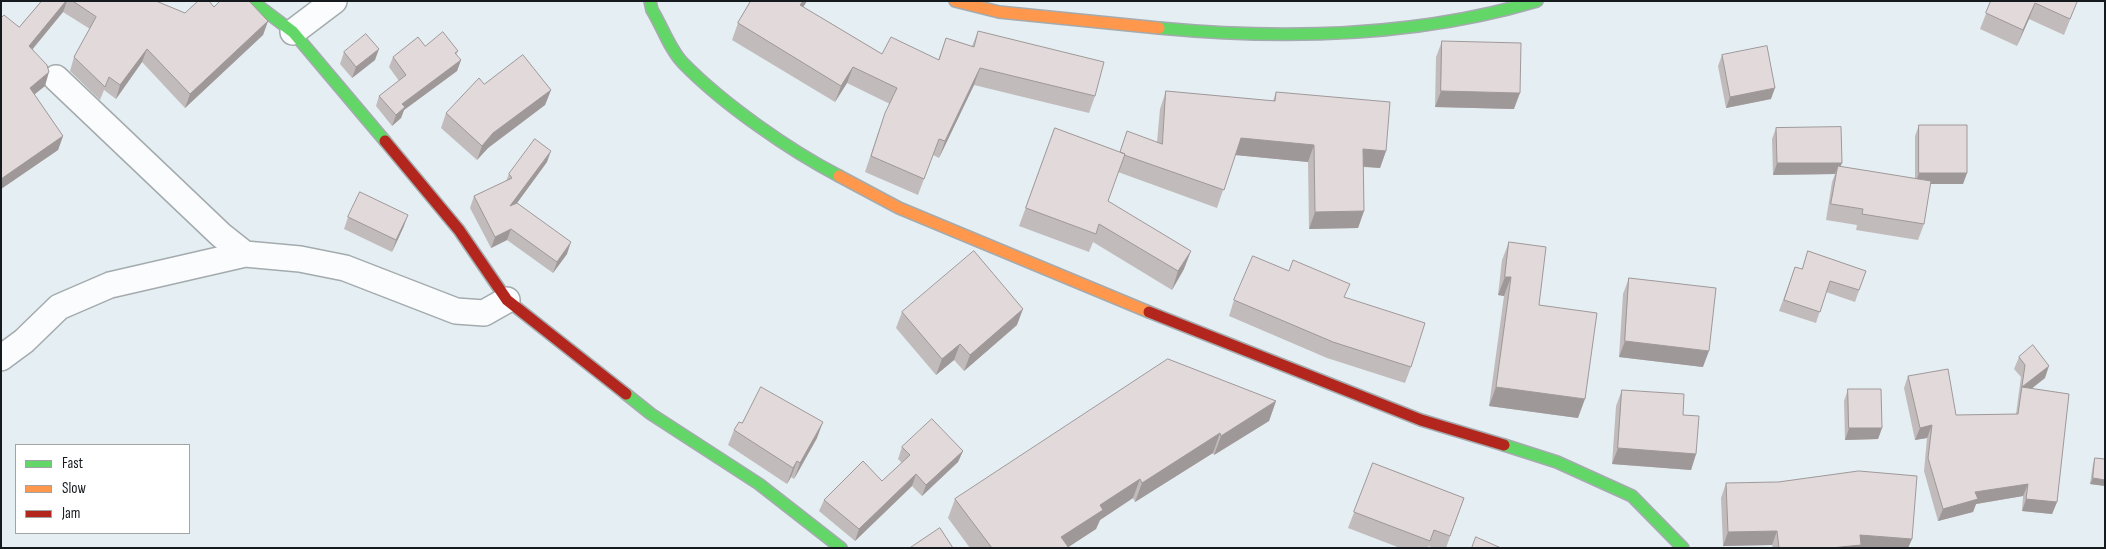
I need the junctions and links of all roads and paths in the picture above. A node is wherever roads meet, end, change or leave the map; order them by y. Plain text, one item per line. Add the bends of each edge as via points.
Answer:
1 (252, 1) edge
2 (334, 1) edge
3 (650, 1) edge
4 (955, 1) edge
5 (1536, 1) edge
6 (293, 32) junction
7 (56, 78) dead end
8 (245, 254) junction
9 (507, 300) junction
10 (1, 358) edge
11 (841, 548) edge
12 (1682, 548) edge

1 - 6 main road
2 - 6 street
3 - 12 main road via 682,62 726,100 804,158 900,208 1200,334 1421,420 1557,462 1632,496
4 - 5 main road via 999,12 1059,20 1169,29 1282,33 1376,32 1502,11
6 - 9 main road via 459,230
7 - 8 street
8 - 9 street via 300,259 345,268 456,311 484,313
8 - 10 street via 110,285 59,307 24,342
9 - 11 main road via 651,414 759,484

